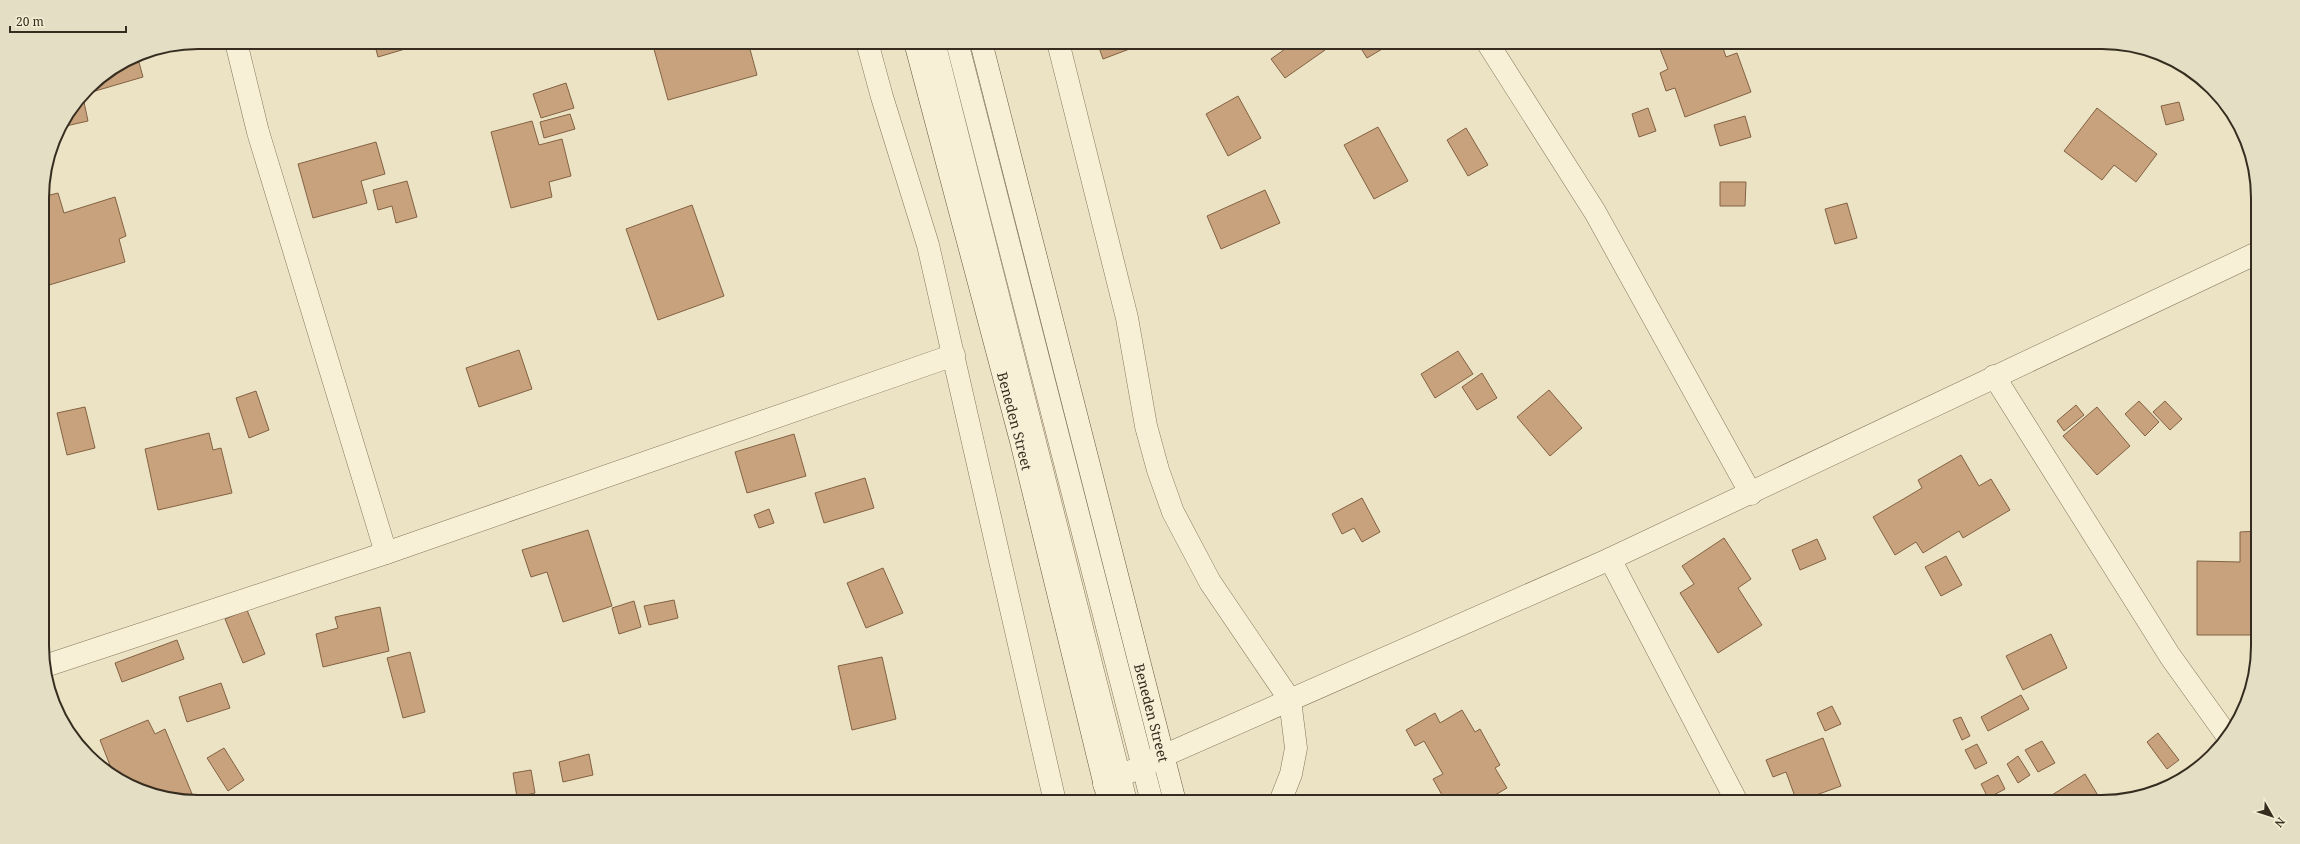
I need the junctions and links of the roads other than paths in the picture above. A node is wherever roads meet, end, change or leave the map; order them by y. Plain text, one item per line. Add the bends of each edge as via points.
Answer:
1 (238, 49) edge
2 (869, 49) edge
3 (917, 49) edge
4 (936, 49) edge
5 (959, 49) edge
6 (984, 49) edge
7 (1060, 49) edge
8 (1491, 49) edge
9 (2251, 256) edge
10 (954, 355) junction
11 (1994, 376) junction
12 (1751, 494) junction
13 (386, 553) junction
14 (1610, 559) junction
15 (50, 664) edge
16 (1290, 700) junction
17 (2224, 732) edge
18 (1163, 756) junction
19 (1142, 766) junction
20 (1111, 787) edge
21 (1053, 795) edge
22 (1119, 795) edge
23 (1150, 795) edge
24 (1172, 795) edge
25 (1283, 795) edge
26 (1733, 795) edge

1 - 13 street via 258,132
2 - 10 street via 928,245
3 - 20 street, Beneden Street
4 - 20 street
5 - 19 street
6 - 18 street, Beneden Street
7 - 16 street via 1127,318 1146,426 1158,470 1173,512 1210,582
8 - 12 street via 1595,212
9 - 11 street
10 - 13 street
10 - 21 street
11 - 12 street
11 - 17 street via 2170,656
12 - 14 street
13 - 15 street
14 - 16 street
14 - 26 street
16 - 18 street
16 - 25 street via 1296,748 1291,774
18 - 19 street
18 - 24 street, Beneden Street
19 - 20 street
19 - 23 street
20 - 22 street

